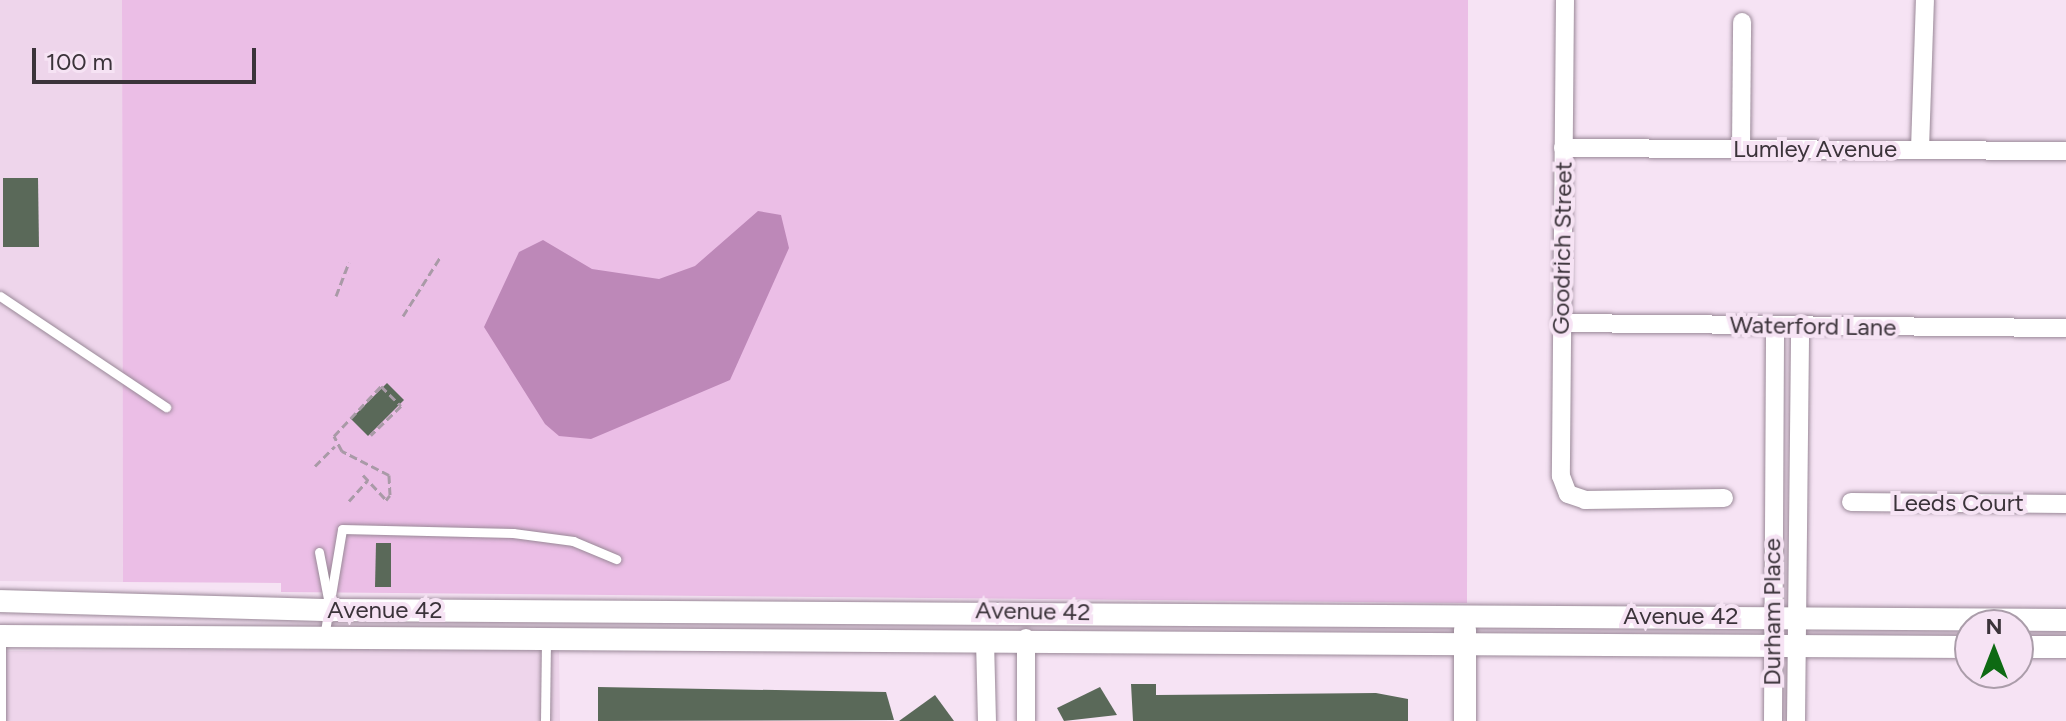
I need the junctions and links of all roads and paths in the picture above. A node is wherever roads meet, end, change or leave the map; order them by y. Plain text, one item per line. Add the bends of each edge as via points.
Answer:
1 (1565, 0) edge
2 (1925, 0) edge
3 (1742, 22) dead end
4 (1563, 148) junction
5 (1741, 149) junction
6 (1920, 149) junction
7 (2066, 151) edge
8 (441, 256) dead end
9 (349, 262) dead end
10 (0, 296) edge
11 (336, 296) dead end
12 (403, 316) dead end
13 (1561, 323) junction
14 (1775, 325) junction
15 (1800, 326) junction
16 (2066, 328) edge
17 (166, 407) dead end
18 (371, 435) dead end
19 (335, 445) junction
20 (315, 466) dead end
21 (363, 475) dead end
22 (368, 480) junction
23 (1724, 498) dead end
24 (349, 501) dead end
25 (1851, 502) dead end
26 (2066, 504) edge
27 (1773, 510) junction
28 (1797, 510) junction
29 (319, 552) dead end
30 (616, 559) dead end
31 (0, 601) edge
32 (331, 610) junction
33 (1149, 612) junction
34 (1465, 615) junction
35 (1772, 616) junction
36 (1795, 616) junction
37 (2066, 620) edge
38 (0, 636) edge
39 (1026, 638) junction
40 (546, 640) junction
41 (985, 640) junction
42 (324, 641) junction
43 (1465, 643) junction
44 (1772, 645) junction
45 (1796, 646) junction
46 (1954, 647) edge
47 (2034, 647) edge
48 (2066, 647) edge
49 (1772, 717) edge
50 (1796, 717) edge
51 (1, 721) edge
52 (545, 721) edge
53 (987, 721) edge
54 (1026, 721) edge
55 (1465, 721) edge

1 - 4 street, Goodrich Street
2 - 6 street
3 - 5 street
4 - 5 street, Lumley Avenue
4 - 13 street, Goodrich Street
5 - 6 street, Lumley Avenue
6 - 7 street, Lumley Avenue
8 - 12 path
9 - 11 path
10 - 17 lane
13 - 14 street, Waterford Lane
13 - 23 street, Goodrich Street via 1559,456 1568,494 1607,501
14 - 15 street, Waterford Lane
14 - 27 street, Durham Place
15 - 16 street, Waterford Lane
15 - 28 street, Durham Place
18 - 19 path via 401,406 381,386 335,432
19 - 20 path
19 - 22 path via 389,475 386,500
21 - 22 path
22 - 24 path
25 - 26 street, Leeds Court
27 - 28 street, Durham Place
27 - 35 street, Durham Place
28 - 36 street, Durham Place
29 - 32 lane
30 - 32 lane via 573,541 513,533 342,529
31 - 32 street, Avenue 42
32 - 33 street, Avenue 42
32 - 42 lane
33 - 34 street, Avenue 42
33 - 41 street via 1103,625 992,625
34 - 35 street, Avenue 42
34 - 43 street
35 - 36 street, Avenue 42
35 - 44 street, Durham Place
36 - 37 street, Avenue 42
36 - 45 street, Durham Place
38 - 42 street, Avenue 42
38 - 51 lane
39 - 41 street, Avenue 42
39 - 43 street, Avenue 42
39 - 54 street
40 - 41 street, Avenue 42
40 - 42 street, Avenue 42
40 - 52 lane
41 - 53 street
43 - 44 street, Avenue 42
43 - 55 street
44 - 45 street, Avenue 42
44 - 49 street, Durham Place
45 - 46 street, Avenue 42
45 - 50 street, Durham Place
47 - 48 street
49 - 50 street, Durham Place

